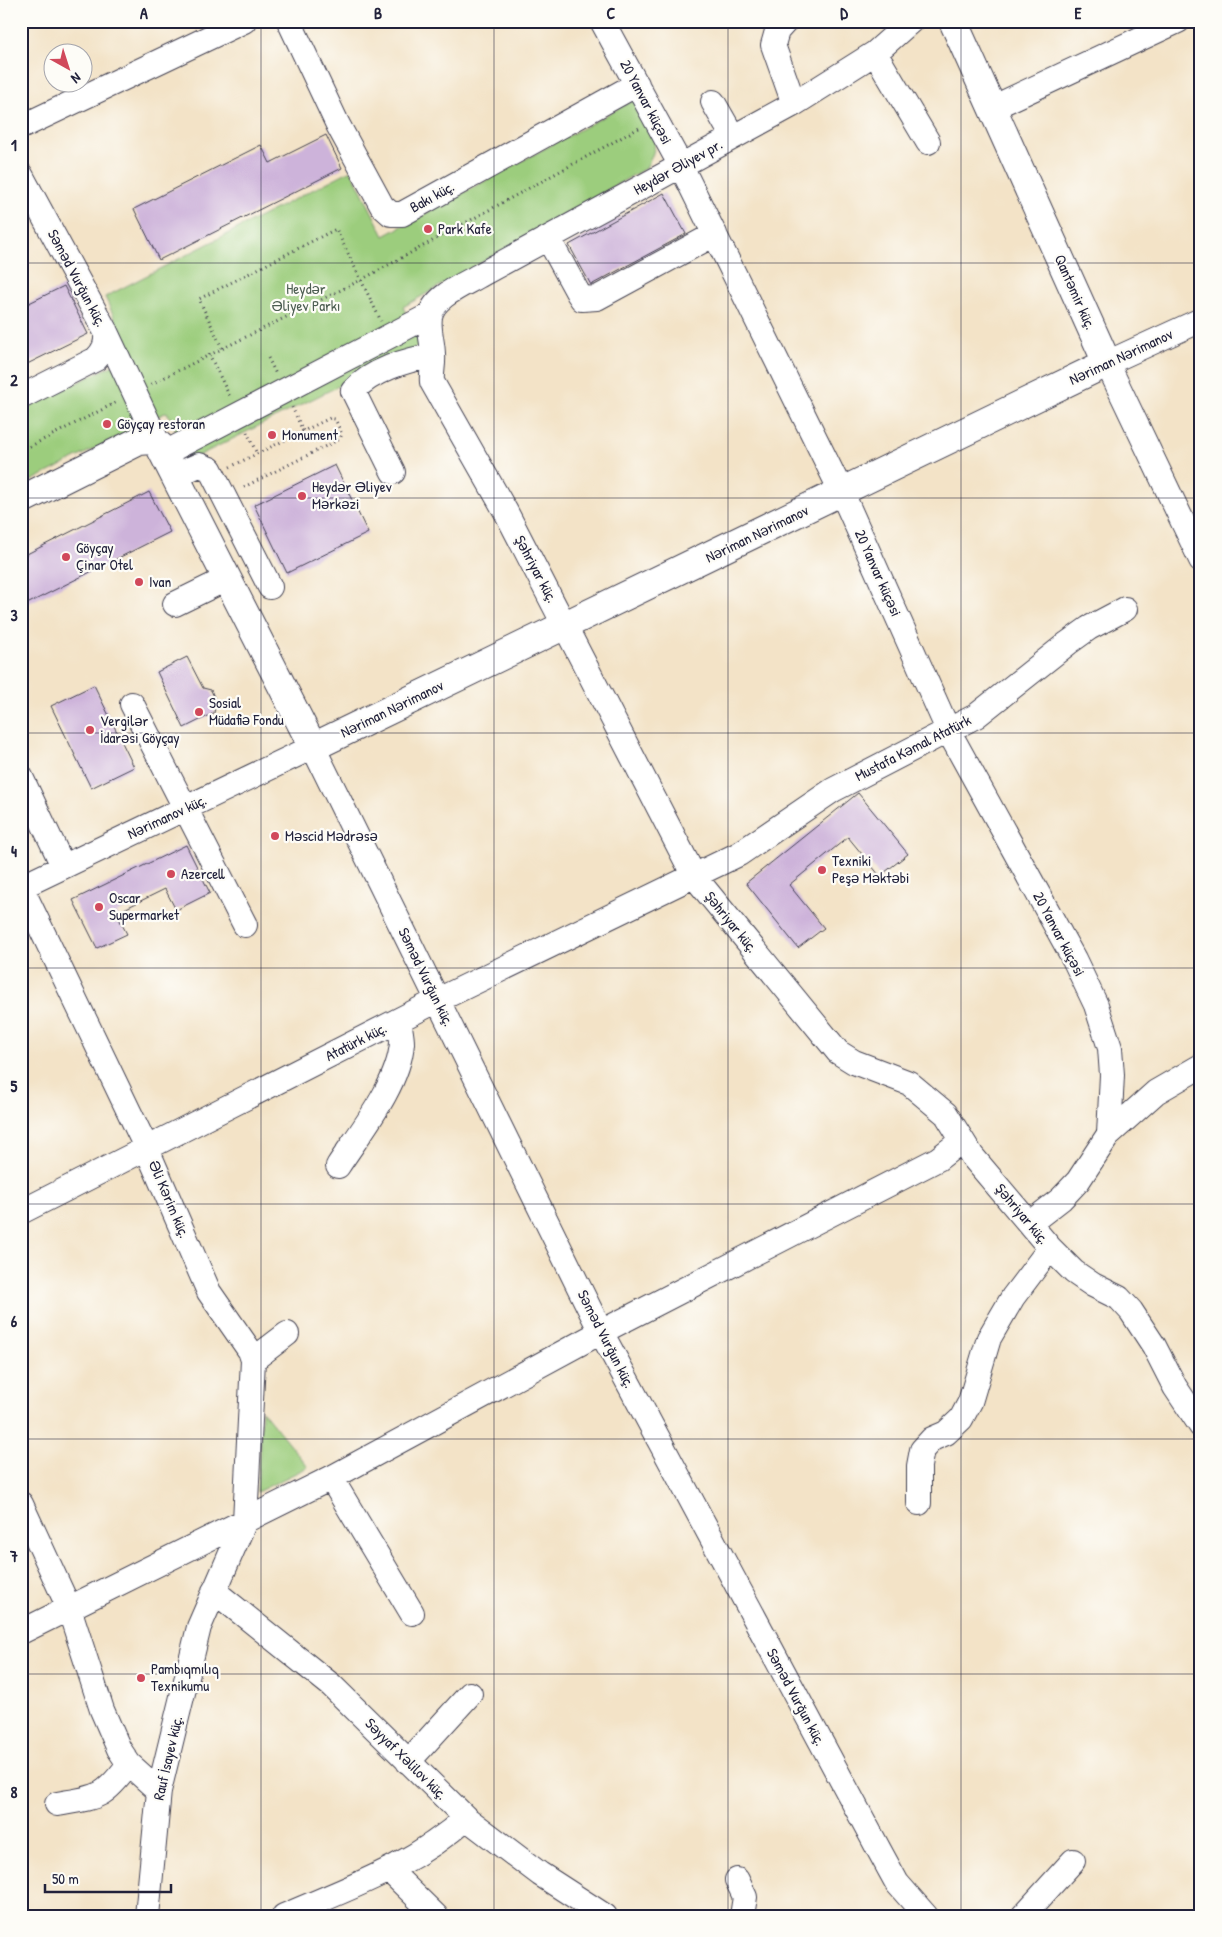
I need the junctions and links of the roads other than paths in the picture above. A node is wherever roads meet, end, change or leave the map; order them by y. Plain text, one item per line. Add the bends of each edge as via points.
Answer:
1 (244, 21) edge
2 (289, 21) edge
3 (602, 21) edge
4 (786, 21) edge
5 (911, 21) edge
6 (953, 21) edge
7 (1178, 21) edge
8 (875, 52) junction
9 (637, 84) junction
10 (713, 102) dead end
11 (794, 104) junction
12 (992, 108) junction
13 (21, 127) edge
14 (732, 138) junction
15 (928, 142) dead end
16 (681, 166) junction
17 (21, 175) edge
18 (715, 234) junction
19 (548, 238) junction
20 (434, 308) junction
21 (1201, 320) edge
22 (106, 332) junction
23 (433, 356) junction
24 (1106, 363) junction
25 (21, 397) edge
26 (160, 453) junction
27 (393, 472) dead end
28 (842, 493) junction
29 (21, 500) edge
30 (1201, 560) edge
31 (228, 578) junction
32 (270, 587) dead end
33 (176, 604) dead end
34 (1125, 609) dead end
35 (566, 625) junction
36 (132, 704) dead end
37 (949, 732) junction
38 (313, 747) junction
39 (21, 777) edge
40 (184, 808) junction
41 (63, 866) junction
42 (694, 876) junction
43 (21, 887) edge
44 (245, 925) dead end
45 (438, 1000) junction
46 (399, 1020) junction
47 (1201, 1066) edge
48 (1109, 1134) junction
49 (961, 1141) junction
50 (146, 1147) junction
51 (338, 1166) dead end
52 (21, 1212) edge
53 (1030, 1223) junction
54 (1050, 1248) junction
55 (600, 1332) junction
56 (288, 1334) dead end
57 (253, 1360) junction
58 (1201, 1426) edge
59 (330, 1478) junction
60 (919, 1503) dead end
61 (21, 1504) edge
62 (245, 1521) junction
63 (178, 1555) junction
64 (215, 1588) junction
65 (69, 1608) junction
66 (412, 1613) dead end
67 (21, 1632) edge
68 (470, 1694) dead end
69 (408, 1762) junction
70 (129, 1764) junction
71 (159, 1791) junction
72 (57, 1804) dead end
73 (466, 1818) junction
74 (1073, 1861) dead end
75 (390, 1871) junction
76 (737, 1880) dead end
77 (913, 1911) edge
78 (147, 1916) edge
79 (284, 1916) edge
80 (436, 1916) edge
81 (605, 1916) edge
82 (742, 1916) edge
83 (1022, 1916) edge

1 - 13 street
2 - 9 street, Bakı küç. via 338,125 382,206 391,214 402,214
3 - 9 street, 20 Yanvar küçəsi
4 - 11 street via 777,31 773,45
5 - 8 street, Heydər Əliyev pr.
6 - 12 main road, Qantəmir küç.
7 - 12 street
8 - 11 street, Heydər Əliyev pr.
8 - 15 street
9 - 16 street, 20 Yanvar küçəsi
10 - 14 street
11 - 14 street, Heydər Əliyev pr.
12 - 24 main road, Qantəmir küç.
14 - 16 street, Heydər Əliyev pr.
16 - 18 street, 20 Yanvar küçəsi
16 - 19 street, Heydər Əliyev pr.
17 - 22 street, Səməd Vurğun küç.
18 - 19 street via 589,300 582,299 578,293
18 - 28 street, 20 Yanvar küçəsi
19 - 20 street, Heydər Əliyev pr.
20 - 23 street, Şəhriyar küç. via 430,335
20 - 26 street, Heydər Əliyev pr.
21 - 24 street, Nəriman Nərimanov
22 - 25 street, Səməd Vurğun küç. via 105,347 96,360
22 - 26 street
23 - 27 street via 400,362 353,391
23 - 35 street, Şəhriyar küç. via 432,382 439,398 506,512
24 - 28 main road, Nəriman Nərimanov
24 - 30 street, Qantəmir küç.
26 - 29 main road
26 - 31 main road
26 - 32 street via 210,469
28 - 35 main road, Nəriman Nərimanov
28 - 37 street, 20 Yanvar küçəsi
31 - 33 street
31 - 38 main road
34 - 37 street, Mustafa Kəmal Atatürk via 1082,633 976,716
35 - 38 main road, Nəriman Nərimanov
35 - 42 street, Şəhriyar küç.
36 - 40 street
37 - 42 street, Mustafa Kəmal Atatürk via 833,790 746,849
37 - 48 street, 20 Yanvar küçəsi via 1096,1005 1110,1048
38 - 40 street, Nərimanov küç.
38 - 45 street, Səməd Vurğun küç.
39 - 41 street
40 - 41 street, Nərimanov küç.
40 - 44 street
41 - 43 street, Nərimanov küç.
42 - 45 street, Atatürk küç.
42 - 49 street, Şəhriyar küç. via 838,1052 854,1062 909,1083 922,1092 946,1114
43 - 50 street, Əli Kərim küç.
45 - 46 street, Atatürk küç.
45 - 55 street, Səməd Vurğun küç.
46 - 50 street, Atatürk küç.
46 - 51 street via 402,1043 387,1090
47 - 48 street via 1156,1092
48 - 53 street via 1078,1181
49 - 53 street, Şəhriyar küç.
49 - 55 street via 938,1159
50 - 52 street, Atatürk küç.
50 - 57 street, Əli Kərim küç. via 209,1292 250,1350
53 - 54 street, Şəhriyar küç.
54 - 58 street, Şəhriyar küç. via 1074,1272 1093,1286 1119,1298 1131,1311
54 - 60 street via 1013,1297 989,1338 970,1402 961,1419 922,1450
55 - 59 street
55 - 77 street, Səməd Vurğun küç.
56 - 57 street
57 - 62 street
59 - 62 street
59 - 66 street
61 - 65 street
62 - 63 street
62 - 64 street, Rauf İsayev küç.
63 - 64 street via 193,1553 214,1565 217,1572
63 - 65 street
64 - 69 street, Səyyaf Xəlilov küç. via 331,1685
64 - 71 street, Rauf İsayev küç. via 199,1627
65 - 67 street
65 - 70 street via 102,1710
68 - 69 street
69 - 73 street, Səyyaf Xəlilov küç.
70 - 71 street
70 - 72 street via 113,1786 96,1797
71 - 78 street, Rauf İsayev küç.
73 - 75 street via 431,1847
73 - 81 street, Səyyaf Xəlilov küç. via 540,1874
74 - 83 street
75 - 79 street
75 - 80 street
76 - 82 street via 745,1896

